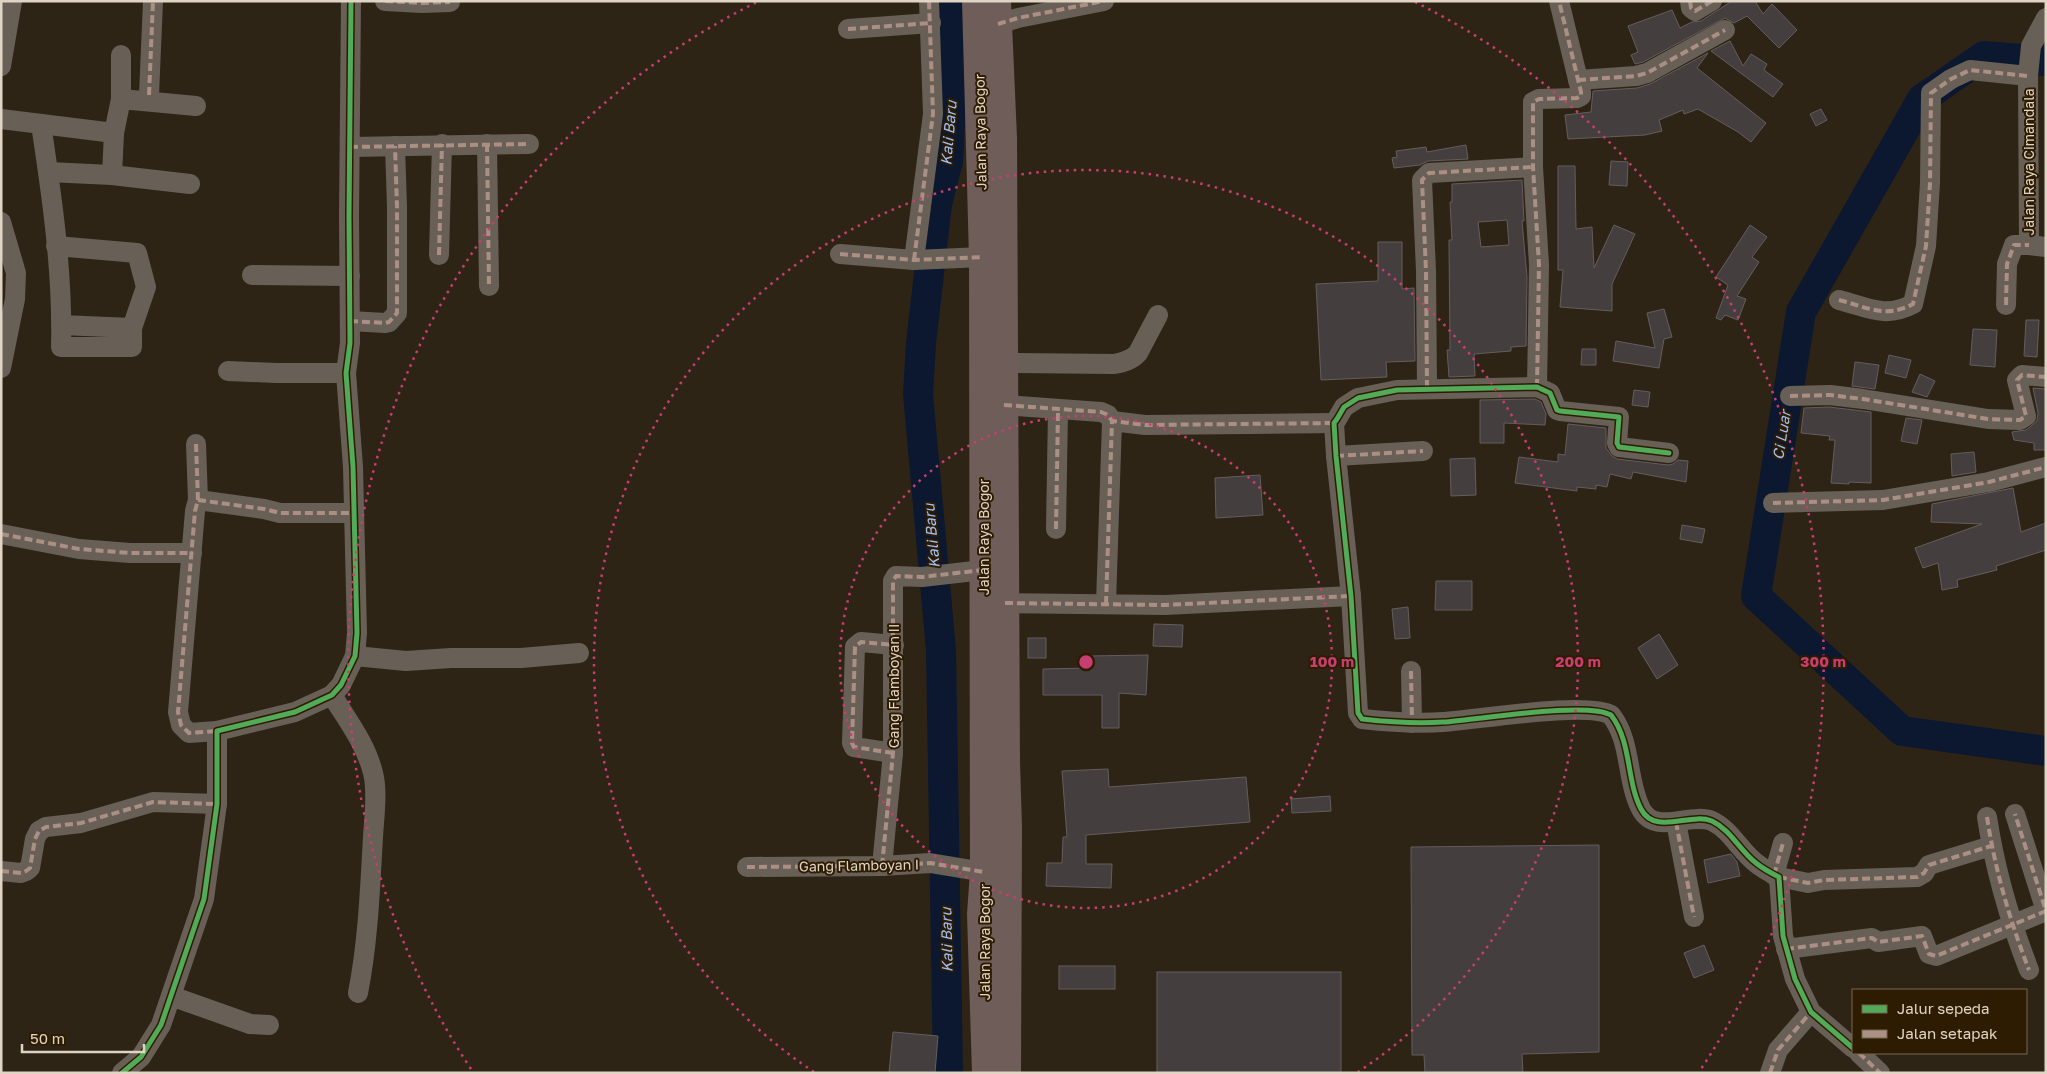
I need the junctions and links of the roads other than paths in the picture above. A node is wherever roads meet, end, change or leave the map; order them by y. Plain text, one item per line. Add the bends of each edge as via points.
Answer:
1 (12, 1) edge
2 (153, 1) edge
3 (352, 1) edge
4 (385, 1) edge
5 (929, 1) edge
6 (976, 1) edge
7 (1104, 1) edge
8 (1559, 1) edge
9 (1690, 1) edge
10 (1712, 1) edge
11 (450, 2) edge
12 (998, 13) edge
13 (2046, 18) edge
14 (931, 23) junction
15 (848, 29) dead end
16 (1725, 30) dead end
17 (121, 55) dead end
18 (2, 61) edge
19 (2029, 62) junction
20 (1578, 80) junction
21 (149, 95) dead end
22 (121, 99) junction
23 (196, 106) dead end
24 (1, 120) edge
25 (41, 124) junction
26 (114, 133) junction
27 (442, 144) junction
28 (487, 144) junction
29 (529, 144) dead end
30 (395, 146) junction
31 (350, 147) junction
32 (1533, 167) junction
33 (48, 172) junction
34 (112, 175) junction
35 (190, 184) dead end
36 (1, 222) edge
37 (56, 246) junction
38 (2037, 246) edge
39 (840, 254) dead end
40 (439, 255) dead end
41 (975, 258) junction
42 (918, 260) junction
43 (252, 275) dead end
44 (350, 276) junction
45 (489, 286) dead end
46 (1839, 300) dead end
47 (2006, 305) dead end
48 (7, 309) edge
49 (1158, 315) dead end
50 (350, 321) junction
51 (1004, 363) junction
52 (1, 368) edge
53 (228, 371) dead end
54 (346, 373) junction
55 (2046, 377) edge
56 (1537, 387) junction
57 (1427, 388) junction
58 (1790, 396) dead end
59 (1004, 405) junction
60 (1058, 410) junction
61 (1112, 421) junction
62 (1334, 423) junction
63 (196, 444) dead end
64 (1423, 450) dead end
65 (1669, 453) dead end
66 (1336, 456) junction
67 (2046, 467) edge
68 (198, 500) junction
69 (1773, 503) dead end
70 (354, 513) junction
71 (1056, 528) dead end
72 (1, 534) edge
73 (192, 554) junction
74 (974, 571) junction
75 (1351, 596) junction
76 (1005, 602) junction
77 (1106, 604) junction
78 (894, 645) junction
79 (579, 653) dead end
80 (355, 656) junction
81 (1410, 671) dead end
82 (332, 695) junction
83 (1412, 723) junction
84 (217, 731) junction
85 (893, 753) junction
86 (217, 804) junction
87 (2015, 814) dead end
88 (1987, 816) dead end
89 (1676, 822) junction
90 (1783, 843) dead end
91 (1991, 846) junction
92 (882, 866) junction
93 (747, 867) dead end
94 (977, 870) junction
95 (1, 871) edge
96 (1776, 876) junction
97 (1694, 917) dead end
98 (2012, 925) junction
99 (1786, 949) junction
100 (2029, 970) dead end
101 (358, 993) dead end
102 (171, 996) junction
103 (1811, 1012) junction
104 (269, 1025) dead end
105 (1852, 1047) edge
106 (1860, 1054) edge
107 (122, 1073) edge
108 (986, 1073) edge
109 (1007, 1073) edge
110 (1770, 1073) edge
111 (1880, 1073) edge

1 - 18 street
2 - 21 street
3 - 31 street
4 - 11 street
5 - 14 street
6 - 41 highway, Jalan Raya Bogor
7 - 12 street via 1018,18
8 - 20 street
9 - 10 street via 1695,11
12 - 51 highway, Jalan Raya Bogor via 1003,138
13 - 19 street
14 - 15 street
14 - 42 street via 933,114
16 - 20 street via 1647,73
17 - 22 street
19 - 38 street, Jalan Raya Cimandala
19 - 46 street via 1970,70 1931,92 1926,246 1913,304 1898,310 1877,312
20 - 32 street via 1581,92 1577,98 1533,102
22 - 23 street
22 - 26 street
24 - 25 street
25 - 26 street
25 - 33 street
26 - 34 street
27 - 28 street
27 - 30 street
27 - 40 street
28 - 29 street
28 - 45 street
30 - 31 street
30 - 50 street via 397,313 385,323
31 - 44 street
32 - 56 street via 1539,265
32 - 57 street via 1429,174 1422,180
33 - 34 street
33 - 37 street
34 - 35 street
36 - 48 street via 16,273 15,299
37 - 37 street via 136,253 146,287 132,328 132,347 61,346
38 - 47 street via 2014,245 2007,264
39 - 42 street
41 - 42 street
41 - 74 highway, Jalan Raya Bogor
43 - 44 street
44 - 50 street
48 - 52 street
49 - 51 street via 1138,353 1122,363
50 - 54 street
51 - 59 highway, Jalan Raya Bogor
53 - 54 street
54 - 70 street
55 - 58 street via 2022,375 2017,380 2026,416 2020,420 1988,419 1830,395
56 - 57 street
56 - 65 street via 1550,392 1557,410 1618,416 1619,447
57 - 62 street via 1358,398 1344,407
59 - 60 street
59 - 76 highway, Jalan Raya Bogor
60 - 61 street via 1101,412
60 - 71 street
61 - 62 street via 1145,425
61 - 77 street
62 - 66 street
63 - 68 street
64 - 66 street
66 - 75 street
67 - 69 street via 1989,482 1883,500
68 - 70 street via 280,513
68 - 73 street
70 - 80 street
72 - 73 street via 79,549
73 - 84 street via 178,712 181,725 189,733
74 - 78 street, Gang Flamboyan II via 922,577 896,576
74 - 94 highway, Jalan Raya Bogor via 982,762
75 - 77 street via 1165,606
75 - 83 street via 1358,713 1362,719
76 - 77 street
76 - 109 highway, Jalan Raya Bogor
78 - 85 street, Gang Flamboyan II
78 - 85 street via 861,642 855,647 852,744 854,747
79 - 80 street via 406,661
80 - 82 street
81 - 83 street
82 - 84 street via 295,712
82 - 101 street via 364,747 374,774 370,908
83 - 89 street via 1553,712 1606,712 1620,730 1646,817
84 - 86 street
85 - 92 street, Gang Flamboyan II
86 - 95 street via 154,802 81,823 46,828 35,839 30,868 21,873
86 - 102 street via 204,899
87 - 98 street via 2046,911
88 - 91 street
89 - 96 street via 1710,820 1725,829 1755,863
89 - 97 street
90 - 96 street
91 - 96 street via 1930,865 1917,877 1808,883
91 - 98 street
92 - 93 street, Gang Flamboyan I
92 - 94 street, Gang Flamboyan I via 930,863
94 - 108 highway, Jalan Raya Bogor via 982,914
96 - 99 street
98 - 99 street via 1936,956 1929,954 1922,936 1878,942 1872,938
98 - 100 street
99 - 103 street via 1795,979
102 - 104 street via 250,1024
102 - 107 street via 146,1049
103 - 105 street
103 - 110 street via 1778,1050
106 - 111 street

